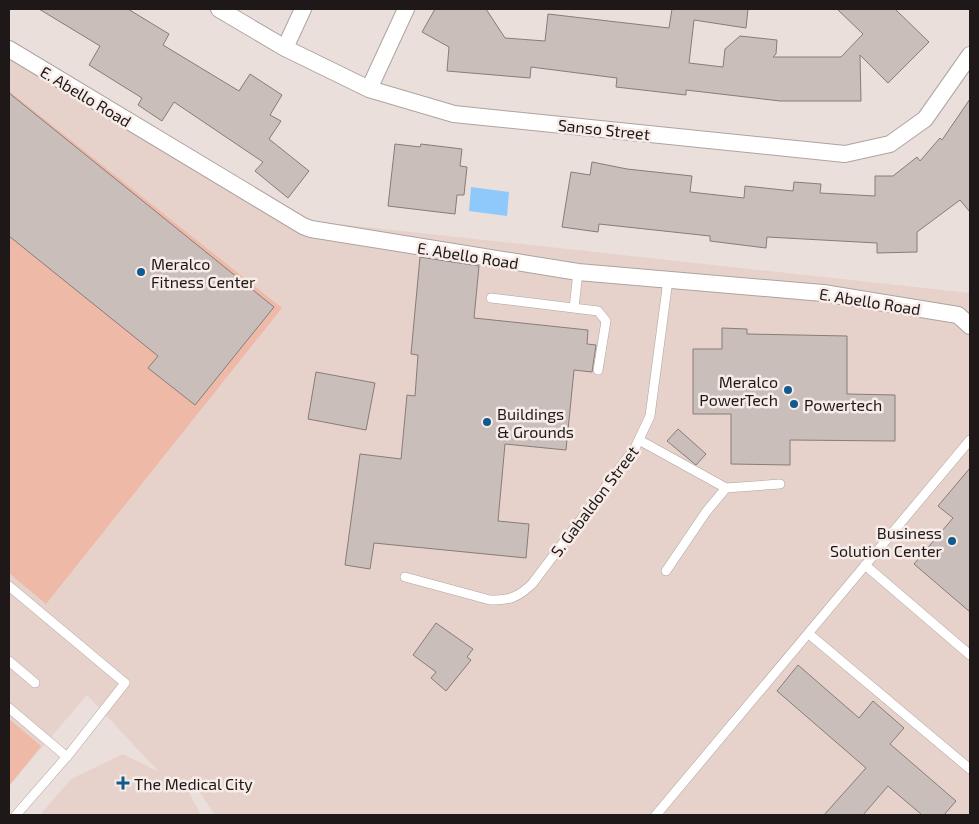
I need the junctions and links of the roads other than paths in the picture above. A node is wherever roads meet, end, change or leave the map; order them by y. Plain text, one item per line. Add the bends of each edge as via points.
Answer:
1 (219, 9) edge
2 (303, 9) edge
3 (406, 9) edge
4 (285, 48) junction
5 (9, 49) edge
6 (970, 55) edge
7 (369, 89) junction
8 (578, 272) junction
9 (668, 280) junction
10 (491, 298) dead end
11 (574, 308) junction
12 (966, 318) edge
13 (598, 370) dead end
14 (639, 440) junction
15 (970, 440) edge
16 (780, 484) dead end
17 (726, 488) junction
18 (865, 565) junction
19 (666, 571) dead end
20 (405, 577) dead end
21 (9, 586) edge
22 (809, 634) junction
23 (970, 655) edge
24 (9, 661) edge
25 (35, 683) dead end
26 (9, 708) edge
27 (67, 757) junction
28 (970, 768) edge
29 (16, 815) edge
30 (656, 815) edge

1 - 4 street, Sanso Street
2 - 4 street
3 - 7 street
4 - 7 street, Sanso Street
5 - 8 street, E. Abello Road via 310,229
6 - 7 street, Sanso Street via 925,119 890,144 845,154 454,114
8 - 9 street, E. Abello Road
8 - 11 lane
9 - 12 street, E. Abello Road via 823,293
9 - 14 lane, S. Gabaldon Street via 650,416
10 - 11 lane
11 - 13 lane via 598,311 606,321
14 - 17 lane
14 - 20 lane, S. Gabaldon Street via 520,596 490,600
15 - 18 lane
16 - 17 lane
17 - 19 lane
18 - 22 lane
18 - 23 lane
21 - 27 lane via 125,683
22 - 28 lane
22 - 30 lane
24 - 25 lane
26 - 27 lane
27 - 29 lane

